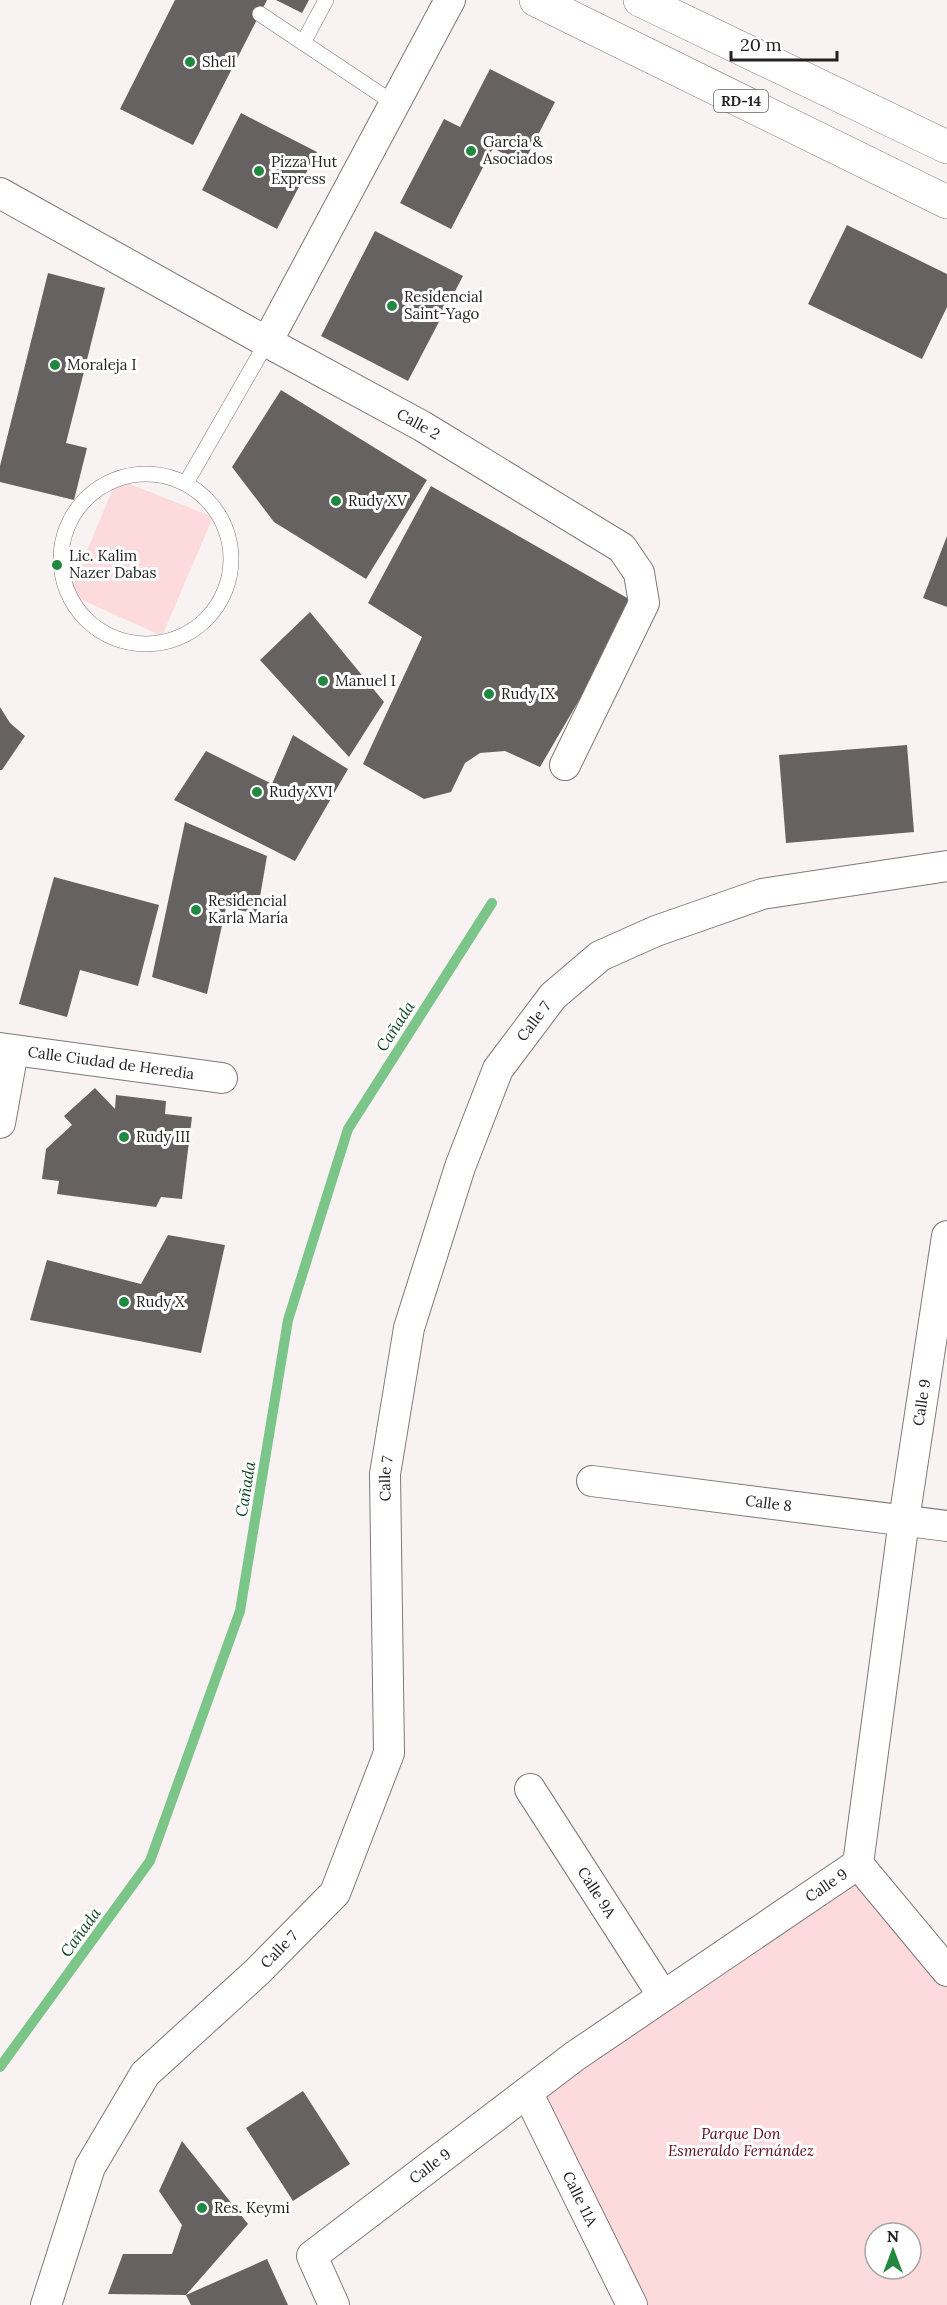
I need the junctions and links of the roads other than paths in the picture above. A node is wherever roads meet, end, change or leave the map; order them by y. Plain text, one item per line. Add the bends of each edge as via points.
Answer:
1 (326, 0) edge
2 (450, 0) edge
3 (536, 0) edge
4 (640, 0) edge
5 (260, 14) dead end
6 (303, 43) junction
7 (395, 104) junction
8 (947, 147) edge
9 (0, 193) edge
10 (947, 202) edge
11 (267, 342) junction
12 (186, 483) junction
13 (565, 765) dead end
14 (947, 866) edge
15 (947, 875) edge
16 (7, 1049) edge
17 (222, 1078) dead end
18 (0, 1123) edge
19 (947, 1236) edge
20 (592, 1481) dead end
21 (904, 1520) junction
22 (947, 1526) edge
23 (530, 1789) dead end
24 (858, 1864) junction
25 (947, 1971) edge
26 (663, 1996) junction
27 (528, 2094) junction
28 (46, 2305) edge
29 (334, 2305) edge
30 (632, 2305) edge

1 - 6 lane
2 - 7 street
3 - 10 main road, RD-14
4 - 8 main road
5 - 6 lane
6 - 7 lane
7 - 11 street
9 - 11 street, Calle 2
11 - 12 lane
11 - 13 street, Calle 2 via 422,426 622,548 639,573 644,603
12 - 12 lane via 144,473 104,482 83,500 68,522 60,549 62,577 72,603 89,624 113,638 140,644 167,642 194,630 215,610 229,583 232,554 225,525 209,501
14 - 15 street
14 - 28 street, Calle 7 via 762,894 656,931 600,956 553,996 498,1069 460,1167 409,1328 385,1474 389,1753 335,1893 145,2074 90,2167
16 - 17 street, Calle Ciudad de Heredia
16 - 18 street
19 - 21 street, Calle 9
20 - 21 street, Calle 8
21 - 22 street, Calle 8
21 - 24 street, Calle 9
23 - 26 street, Calle 9A
24 - 25 street
24 - 26 street, Calle 9
26 - 27 street, Calle 9 via 575,2056
27 - 29 street, Calle 9 via 312,2256
27 - 30 street, Calle 11A

